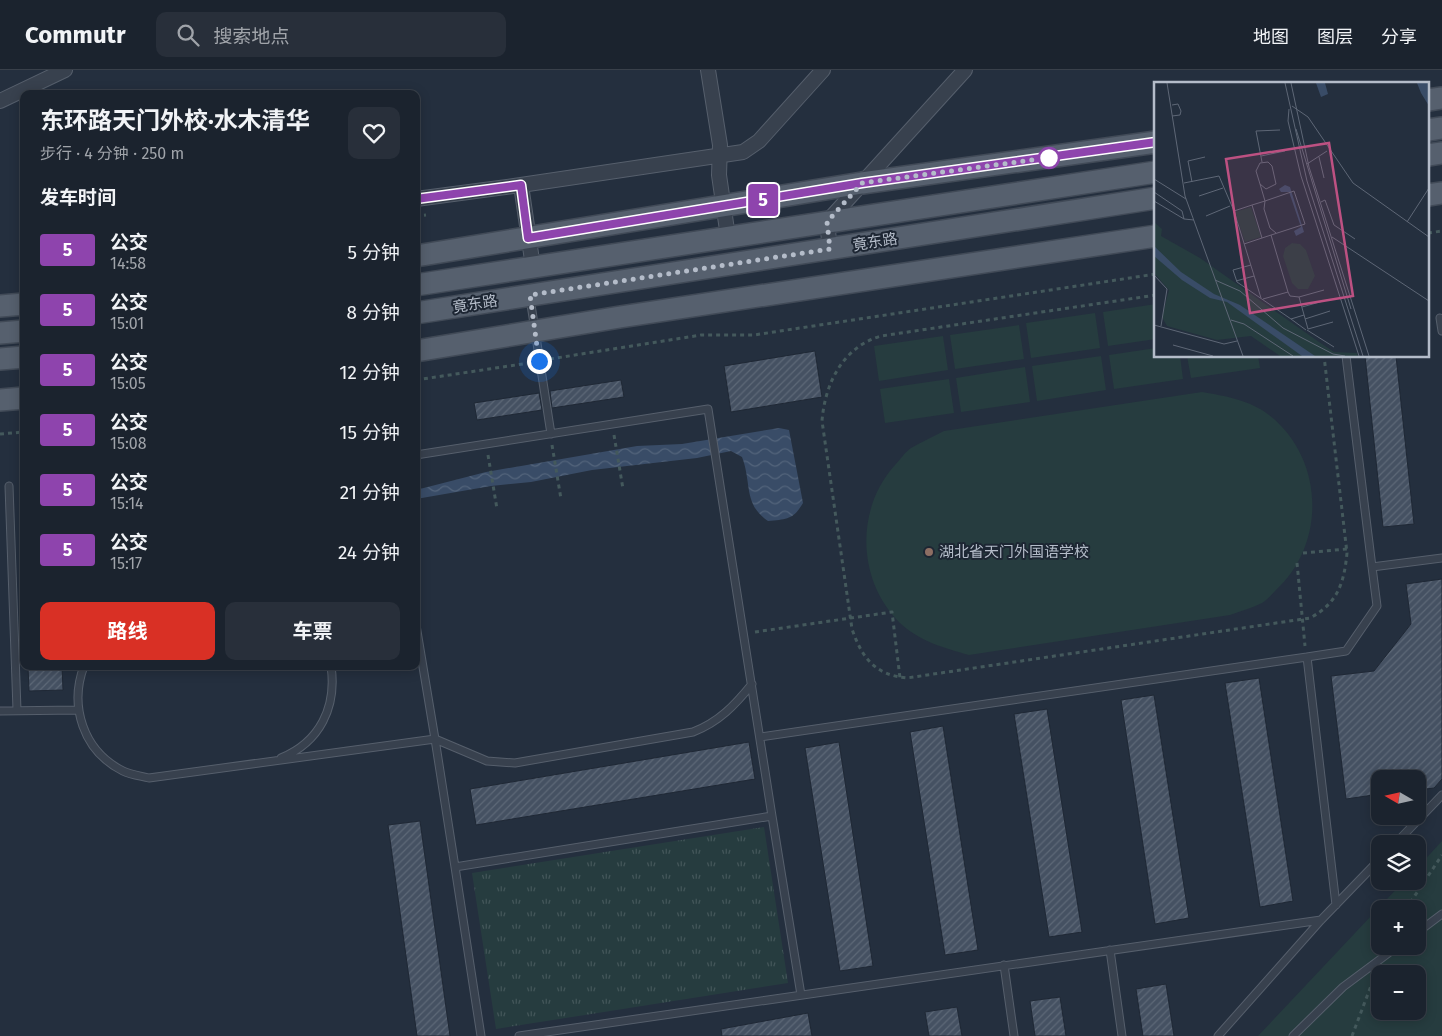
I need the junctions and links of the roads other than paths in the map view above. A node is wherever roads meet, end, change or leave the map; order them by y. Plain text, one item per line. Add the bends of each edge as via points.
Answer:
1 (65, 70) edge
2 (708, 70) edge
3 (823, 70) edge
4 (965, 70) edge
5 (24, 90) edge
6 (20, 92) edge
7 (0, 102) edge
8 (1154, 142) edge
9 (720, 155) junction
10 (1154, 172) edge
11 (862, 183) junction
12 (521, 185) junction
13 (420, 198) edge
14 (1154, 198) edge
15 (724, 207) junction
16 (827, 222) junction
17 (1154, 236) edge
18 (728, 237) junction
19 (528, 238) junction
20 (830, 249) junction
21 (420, 255) edge
22 (533, 267) junction
23 (420, 284) edge
24 (530, 295) junction
25 (20, 304) edge
26 (0, 306) edge
27 (420, 312) edge
28 (1440, 318) dead end
29 (20, 331) edge
30 (535, 331) junction
31 (1442, 331) edge
32 (0, 333) edge
33 (420, 350) edge
34 (20, 357) edge
35 (1346, 358) edge
36 (0, 359) edge
37 (20, 398) edge
38 (0, 400) edge
39 (550, 434) junction
40 (420, 454) edge
41 (9, 486) dead end
42 (1442, 558) edge
43 (1372, 567) junction
44 (420, 649) edge
45 (1307, 657) junction
46 (83, 670) edge
47 (332, 670) edge
48 (752, 684) junction
49 (0, 710) edge
50 (17, 710) junction
51 (77, 710) junction
52 (760, 737) junction
53 (435, 739) junction
54 (272, 762) junction
55 (1442, 795) edge
56 (772, 816) junction
57 (1404, 835) edge
58 (455, 867) junction
59 (1371, 868) edge
60 (1336, 904) junction
61 (1442, 914) edge
62 (1321, 920) junction
63 (1426, 926) edge
64 (1110, 950) junction
65 (1386, 955) edge
66 (1004, 965) junction
67 (801, 995) junction
68 (481, 1036) edge
69 (518, 1036) edge
70 (1014, 1036) edge
71 (1122, 1036) edge
72 (1218, 1036) edge
73 (1293, 1036) edge

1 - 5 street
2 - 9 street
3 - 9 street via 760,141 743,152
4 - 11 street
6 - 7 street
8 - 11 main road
9 - 12 street
9 - 15 street via 719,175
10 - 16 main road, 竟东路
11 - 15 main road
11 - 16 street
12 - 13 street
12 - 19 street
14 - 20 main road, 竟东路
15 - 18 street
15 - 19 main road
16 - 18 main road, 竟东路
16 - 20 street
17 - 30 main road
18 - 22 main road, 竟东路
19 - 21 main road
19 - 22 street
20 - 24 main road, 竟东路
22 - 23 main road, 竟东路
24 - 27 main road, 竟东路
24 - 30 lane
25 - 26 main road
28 - 31 lane
29 - 32 main road
30 - 33 main road
30 - 39 lane
34 - 36 main road
35 - 43 lane
37 - 38 main road
39 - 40 lane
39 - 48 lane via 708,409
41 - 50 lane
42 - 43 lane
43 - 45 lane via 1378,606 1346,651
44 - 53 lane
45 - 52 lane
45 - 60 lane
46 - 51 lane via 78,683
47 - 54 lane via 334,684 329,711 316,734 296,752
48 - 52 lane
48 - 53 lane via 730,710 693,732 562,755 501,763 472,756
49 - 50 lane
50 - 51 lane
51 - 54 lane via 86,735 101,756 123,771 140,776 149,778
52 - 56 lane
53 - 54 lane
53 - 58 lane
55 - 57 lane
56 - 58 lane
56 - 67 lane
58 - 68 lane
59 - 60 lane
60 - 62 lane
61 - 63 lane
62 - 64 lane
62 - 72 lane
64 - 66 lane
64 - 71 lane
65 - 73 lane via 1344,987
66 - 67 lane
66 - 70 lane
67 - 69 lane

